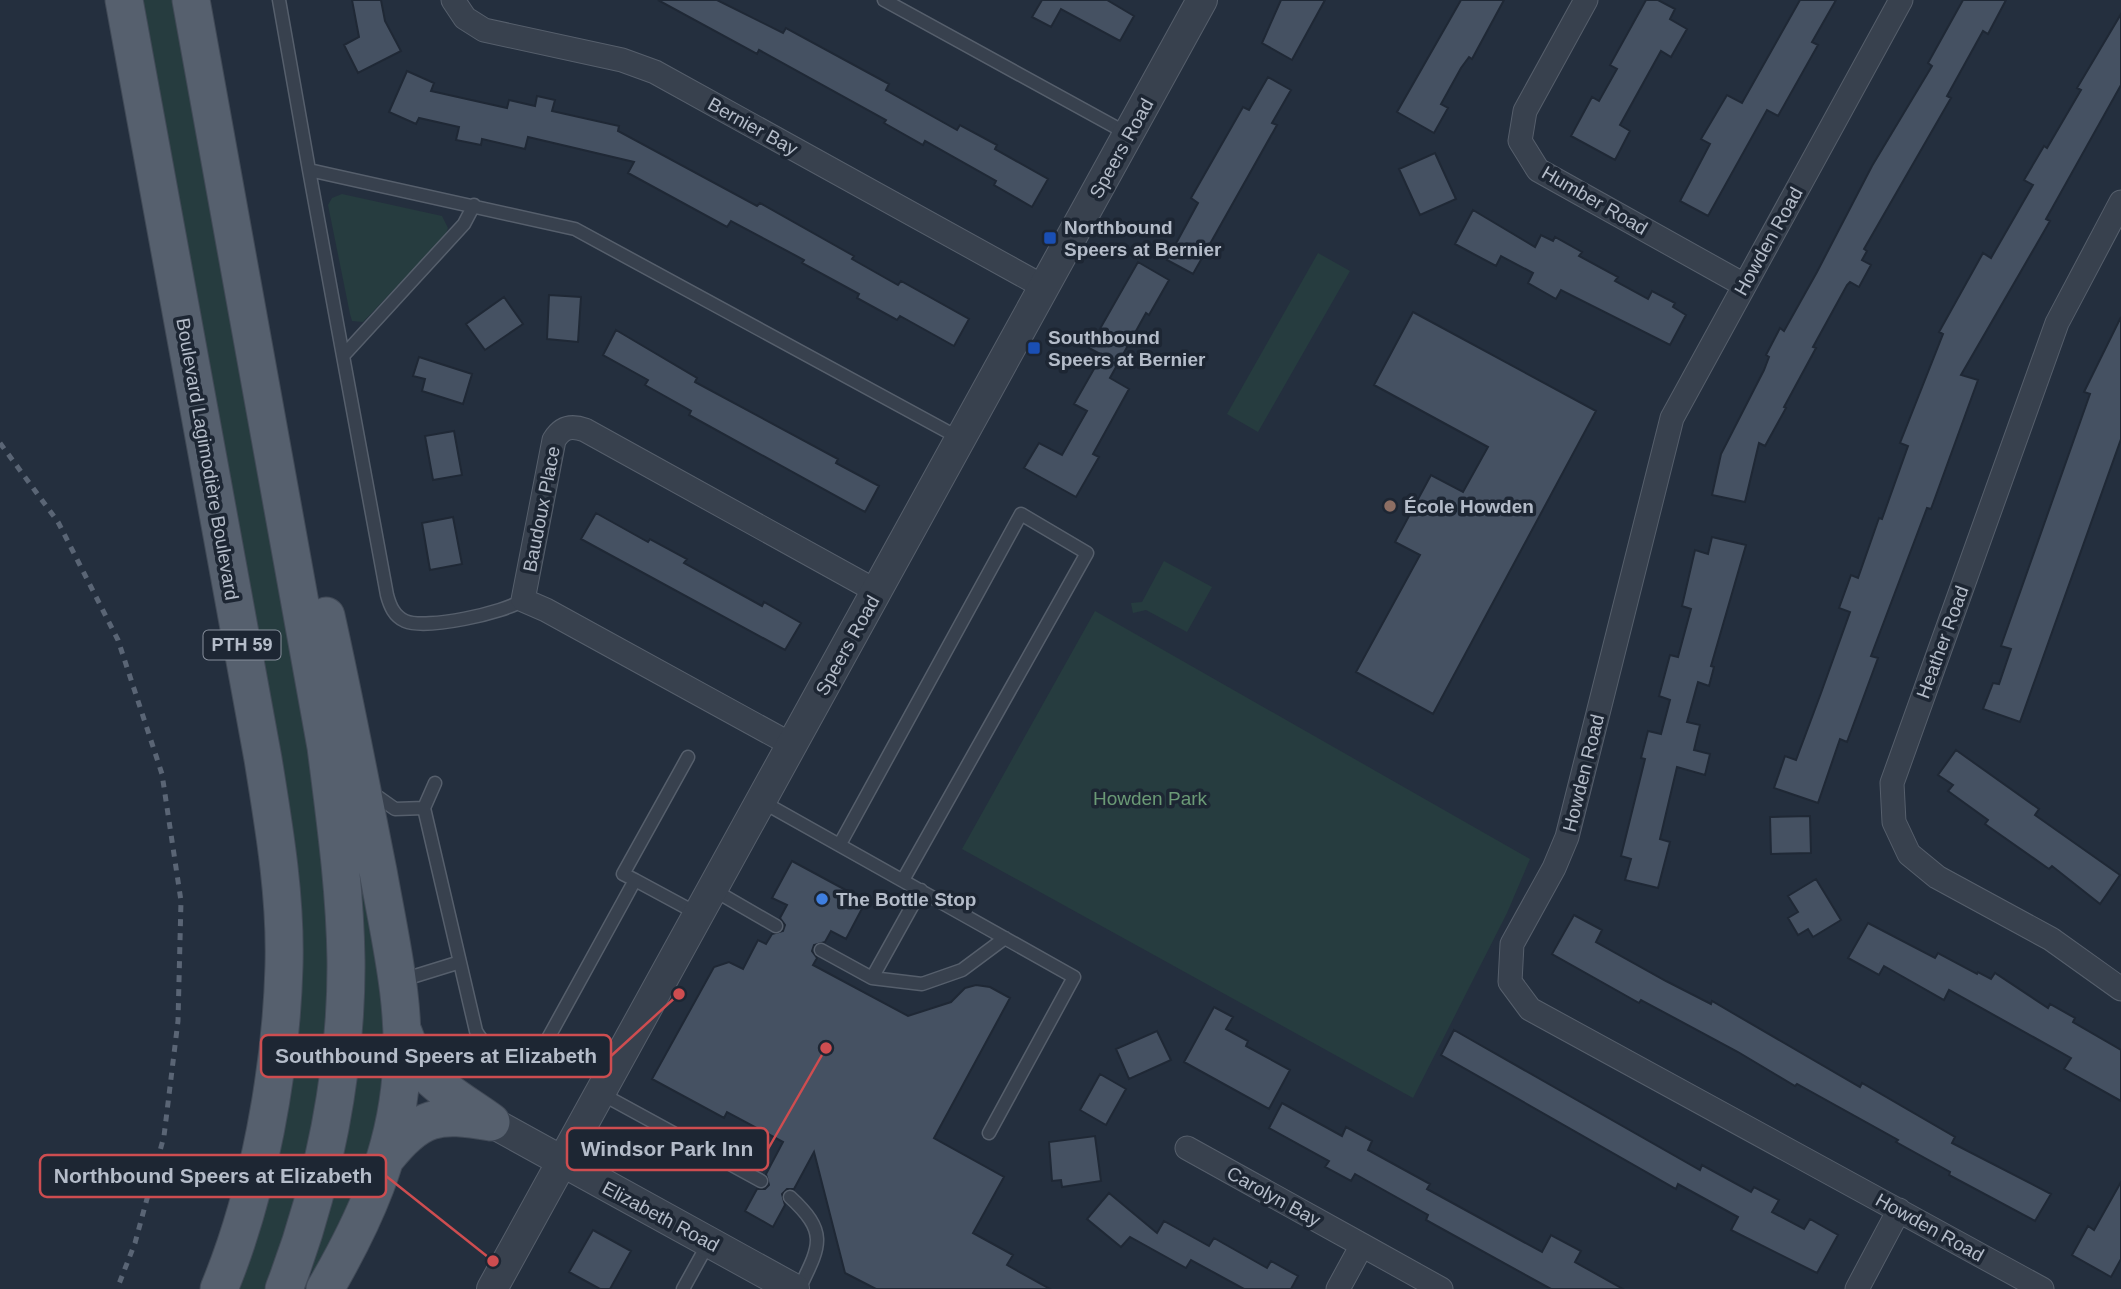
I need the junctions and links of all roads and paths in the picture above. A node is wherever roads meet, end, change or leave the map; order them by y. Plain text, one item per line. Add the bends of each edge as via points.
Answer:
1 (124, 0) edge
2 (191, 0) edge
3 (279, 0) edge
4 (453, 0) edge
5 (884, 0) edge
6 (1202, 0) edge
7 (1586, 0) edge
8 (1901, 0) edge
9 (1128, 134) junction
10 (309, 170) junction
11 (2121, 202) edge
12 (474, 205) junction
13 (1744, 285) junction
14 (1044, 287) junction
15 (343, 356) junction
16 (961, 439) junction
17 (284, 512) junction
18 (876, 591) junction
19 (523, 600) junction
20 (792, 745) junction
21 (688, 757) dead end
22 (360, 775) junction
23 (435, 783) dead end
24 (761, 801) junction
25 (424, 808) junction
26 (840, 844) junction
27 (635, 880) junction
28 (904, 880) junction
29 (921, 890) junction
30 (705, 902) junction
31 (776, 926) dead end
32 (1005, 939) junction
33 (821, 950) dead end
34 (457, 963) junction
35 (872, 978) junction
36 (398, 982) junction
37 (2121, 989) edge
38 (402, 1026) junction
39 (546, 1042) junction
40 (604, 1085) junction
41 (491, 1122) junction
42 (989, 1133) dead end
43 (1187, 1148) dead end
44 (386, 1158) junction
45 (562, 1163) junction
46 (761, 1181) dead end
47 (790, 1197) dead end
48 (1899, 1210) junction
49 (709, 1241) junction
50 (1362, 1245) junction
51 (219, 1289) edge
52 (284, 1289) edge
53 (325, 1289) edge
54 (492, 1289) edge
55 (683, 1289) edge
56 (797, 1289) edge
57 (1338, 1289) edge
58 (1441, 1289) edge
59 (1857, 1289) edge
60 (2042, 1289) edge

1 - 51 main road, Boulevard Lagimodière Boulevard / PTH 59 via 263,759 281,900 284,966 274,1065 255,1177
2 - 17 main road, PTH 59
3 - 10 lane
4 - 14 street, Bernier Bay via 465,18 484,30 622,60 655,72
5 - 9 lane
6 - 9 street, Speers Road
7 - 13 street, Humber Road via 1525,111 1520,141 1538,170
8 - 13 street, Howden Road
9 - 14 street, Speers Road
10 - 12 lane
10 - 15 lane
11 - 37 street, Heather Road via 2057,323 1892,783 1894,822 1909,854 1937,877 2050,939
12 - 15 lane via 464,224
12 - 16 lane via 588,234
13 - 48 street, Howden Road via 1672,418 1567,837 1512,944 1510,982 1530,1009
14 - 16 street, Speers Road
15 - 19 lane via 387,595 397,615 425,624 504,610
16 - 18 street, Speers Road
17 - 22 main road via 322,598
17 - 52 main road, PTH 59 via 339,843 346,961 340,1049 323,1163
18 - 19 street, Baudoux Place via 571,426 554,440
18 - 20 street, Speers Road
19 - 20 street
20 - 24 street, Speers Road
21 - 27 lane via 624,874
22 - 25 lane via 385,804 396,809
22 - 36 main road
23 - 25 lane
24 - 26 lane
24 - 30 street, Speers Road
25 - 34 lane
26 - 28 lane
26 - 28 lane via 1021,514 1087,553
27 - 30 lane
27 - 39 lane
28 - 29 lane
29 - 32 lane
29 - 35 lane
30 - 31 lane
30 - 40 street, Speers Road
32 - 35 lane via 961,970 922,984
32 - 42 lane via 1074,977
33 - 35 lane
34 - 36 lane
34 - 39 lane via 480,1039 506,1054
36 - 38 main road
38 - 41 main road via 410,1055 423,1072
38 - 44 main road via 401,1078
39 - 40 lane
40 - 45 street, Speers Road
40 - 46 lane
41 - 44 main road via 462,1118 425,1121
41 - 45 street, Elizabeth Road
43 - 50 street, Carolyn Bay
44 - 53 main road via 367,1210
45 - 49 street, Elizabeth Road
45 - 54 street, Speers Road
47 - 56 lane via 807,1213 818,1248
48 - 59 street
48 - 60 street, Howden Road
49 - 55 lane
49 - 56 street, Elizabeth Road
50 - 57 street
50 - 58 street, Carolyn Bay

